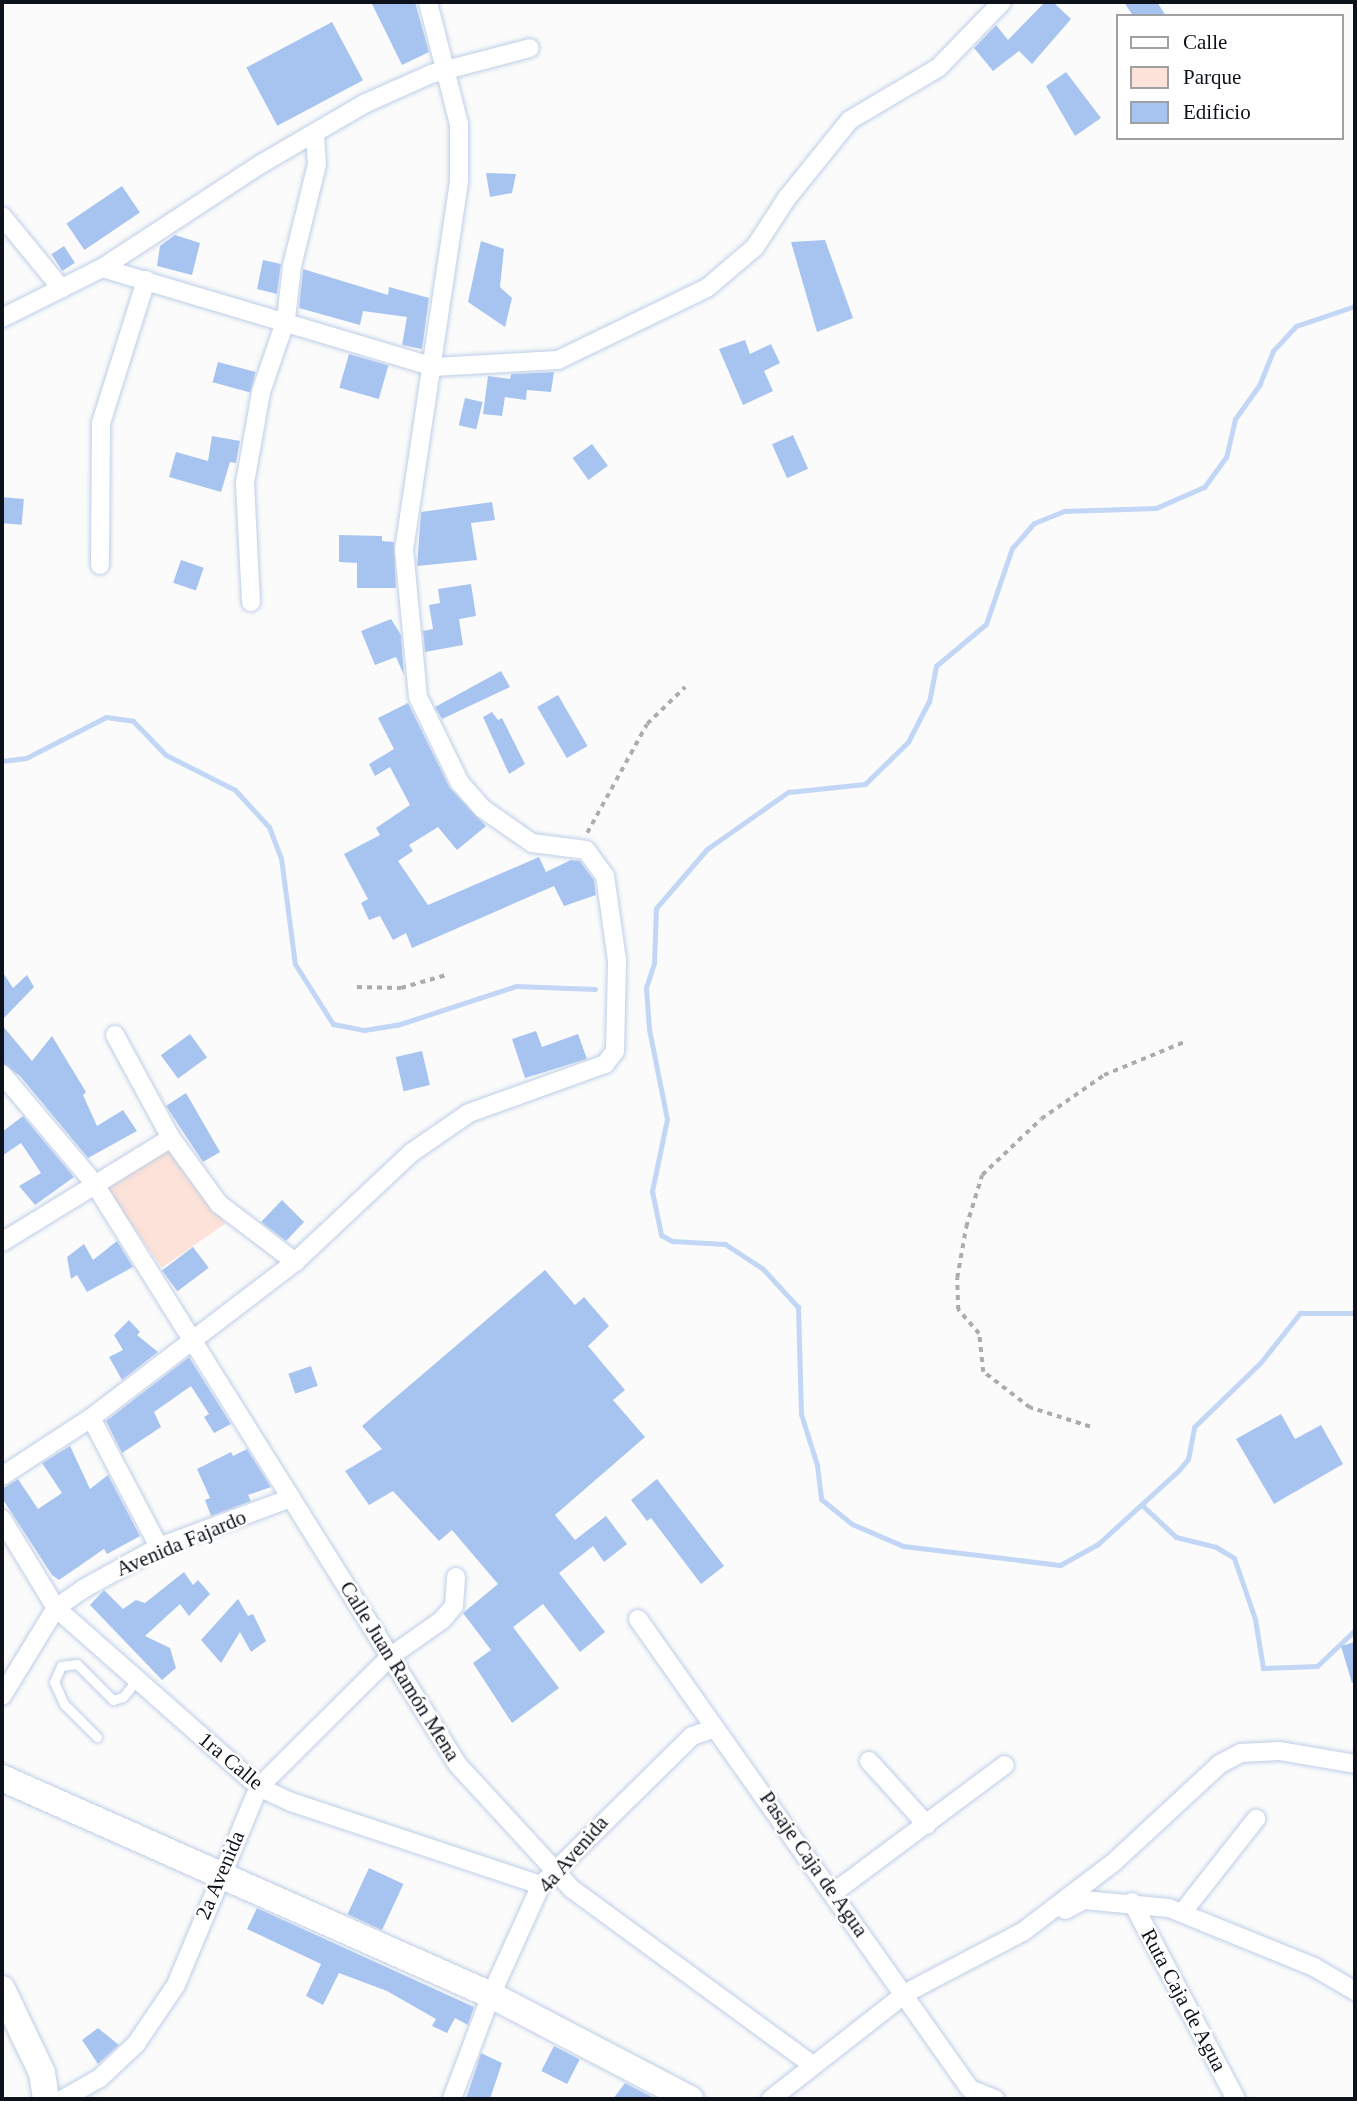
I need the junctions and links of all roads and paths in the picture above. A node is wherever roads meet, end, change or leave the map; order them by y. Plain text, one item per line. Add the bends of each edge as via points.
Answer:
1 (428, 2) edge
2 (1002, 2) edge
3 (530, 48) dead end
4 (448, 69) junction
5 (315, 134) junction
6 (2, 216) edge
7 (102, 268) junction
8 (146, 280) junction
9 (62, 289) junction
10 (2, 318) edge
11 (286, 319) junction
12 (434, 367) junction
13 (100, 565) dead end
14 (251, 602) dead end
15 (685, 687) dead end
16 (579, 847) junction
17 (446, 975) dead end
18 (357, 987) dead end
19 (115, 1035) dead end
20 (1184, 1042) dead end
21 (2, 1074) edge
22 (171, 1138) junction
23 (94, 1183) junction
24 (2, 1242) edge
25 (295, 1262) junction
26 (194, 1339) junction
27 (91, 1418) junction
28 (1090, 1427) dead end
29 (2, 1476) edge
30 (291, 1498) junction
31 (2, 1519) edge
32 (159, 1547) junction
33 (456, 1577) dead end
34 (56, 1608) junction
35 (638, 1619) dead end
36 (391, 1656) junction
37 (137, 1680) junction
38 (2, 1696) edge
39 (715, 1728) junction
40 (97, 1737) dead end
41 (869, 1761) dead end
42 (1355, 1763) edge
43 (1005, 1765) dead end
44 (2, 1778) edge
45 (259, 1787) junction
46 (1256, 1819) dead end
47 (927, 1825) junction
48 (554, 1870) junction
49 (218, 1875) junction
50 (541, 1885) junction
51 (833, 1893) junction
52 (1132, 1902) junction
53 (1182, 1913) junction
54 (1024, 1931) junction
55 (2, 1989) edge
56 (1355, 1991) edge
57 (905, 1993) junction
58 (491, 1995) junction
59 (811, 2064) junction
60 (963, 2094) edge
61 (46, 2099) edge
62 (64, 2099) edge
63 (452, 2099) edge
64 (690, 2099) edge
65 (771, 2099) edge
66 (995, 2099) edge
67 (1236, 2099) edge

1 - 4 street
2 - 12 street via 938,68 850,120 755,247 707,288 558,360
3 - 4 street
4 - 5 street via 366,103
4 - 12 street via 459,124 459,180
5 - 7 street
5 - 11 street via 317,164 292,266
6 - 9 street
7 - 8 street
7 - 9 street
8 - 11 street
8 - 13 street via 101,423
9 - 10 street
11 - 12 street
11 - 14 street via 261,392 245,483
12 - 16 street via 409,494 404,551 418,697 460,783 482,808 532,843
15 - 16 path via 647,724
16 - 25 street via 606,876 612,902 618,1018 611,1058 469,1112 411,1153
17 - 18 path via 401,988
19 - 22 street
20 - 28 path via 1104,1074 1041,1119 982,1175 966,1227 957,1278 958,1310 979,1334 983,1371 1030,1408
21 - 23 street, Calle Juan Ramón Mena
22 - 23 street
22 - 25 street via 219,1204
23 - 24 street
23 - 26 street, Calle Juan Ramón Mena
25 - 26 street
26 - 27 street
26 - 30 street, Calle Juan Ramón Mena
27 - 29 street
27 - 32 street
30 - 32 street, Avenida Fajardo
30 - 36 street, Calle Juan Ramón Mena
31 - 34 street, 1ra Calle
32 - 34 street, Avenida Fajardo
33 - 36 street, 2a Avenida via 454,1606 449,1613
34 - 37 street, 1ra Calle
34 - 38 street, Avenida Fajardo
35 - 39 street, Pasaje Caja de Agua
36 - 45 street, 2a Avenida
36 - 48 street, Calle Juan Ramón Mena via 458,1765
37 - 40 lane via 123,1697 113,1700 77,1664 61,1666 54,1682 64,1704
37 - 45 street, 1ra Calle
39 - 48 street, 4a Avenida via 692,1736
39 - 51 street, Pasaje Caja de Agua
41 - 47 street
42 - 54 street via 1279,1751 1241,1754 1220,1763 1113,1863
43 - 47 street
44 - 49 main road
45 - 49 street, 2a Avenida
45 - 50 street, 1ra Calle via 291,1802
46 - 53 street
47 - 51 street
48 - 50 street, 4a Avenida
48 - 59 street, Calle Juan Ramón Mena via 572,1889
49 - 58 main road
49 - 62 street, 2a Avenida via 176,1985 136,2044 100,2078
50 - 58 street, 4a Avenida
51 - 57 street, Pasaje Caja de Agua
52 - 53 street
52 - 54 street via 1084,1899
52 - 67 street, Ruta Caja de Agua
53 - 56 street via 1314,1967
54 - 57 street
55 - 61 main road via 42,2073
57 - 59 street
57 - 60 street, Pasaje Caja de Agua
58 - 63 street, 4a Avenida
58 - 64 main road
59 - 65 street
60 - 66 street, Pasaje Caja de Agua

